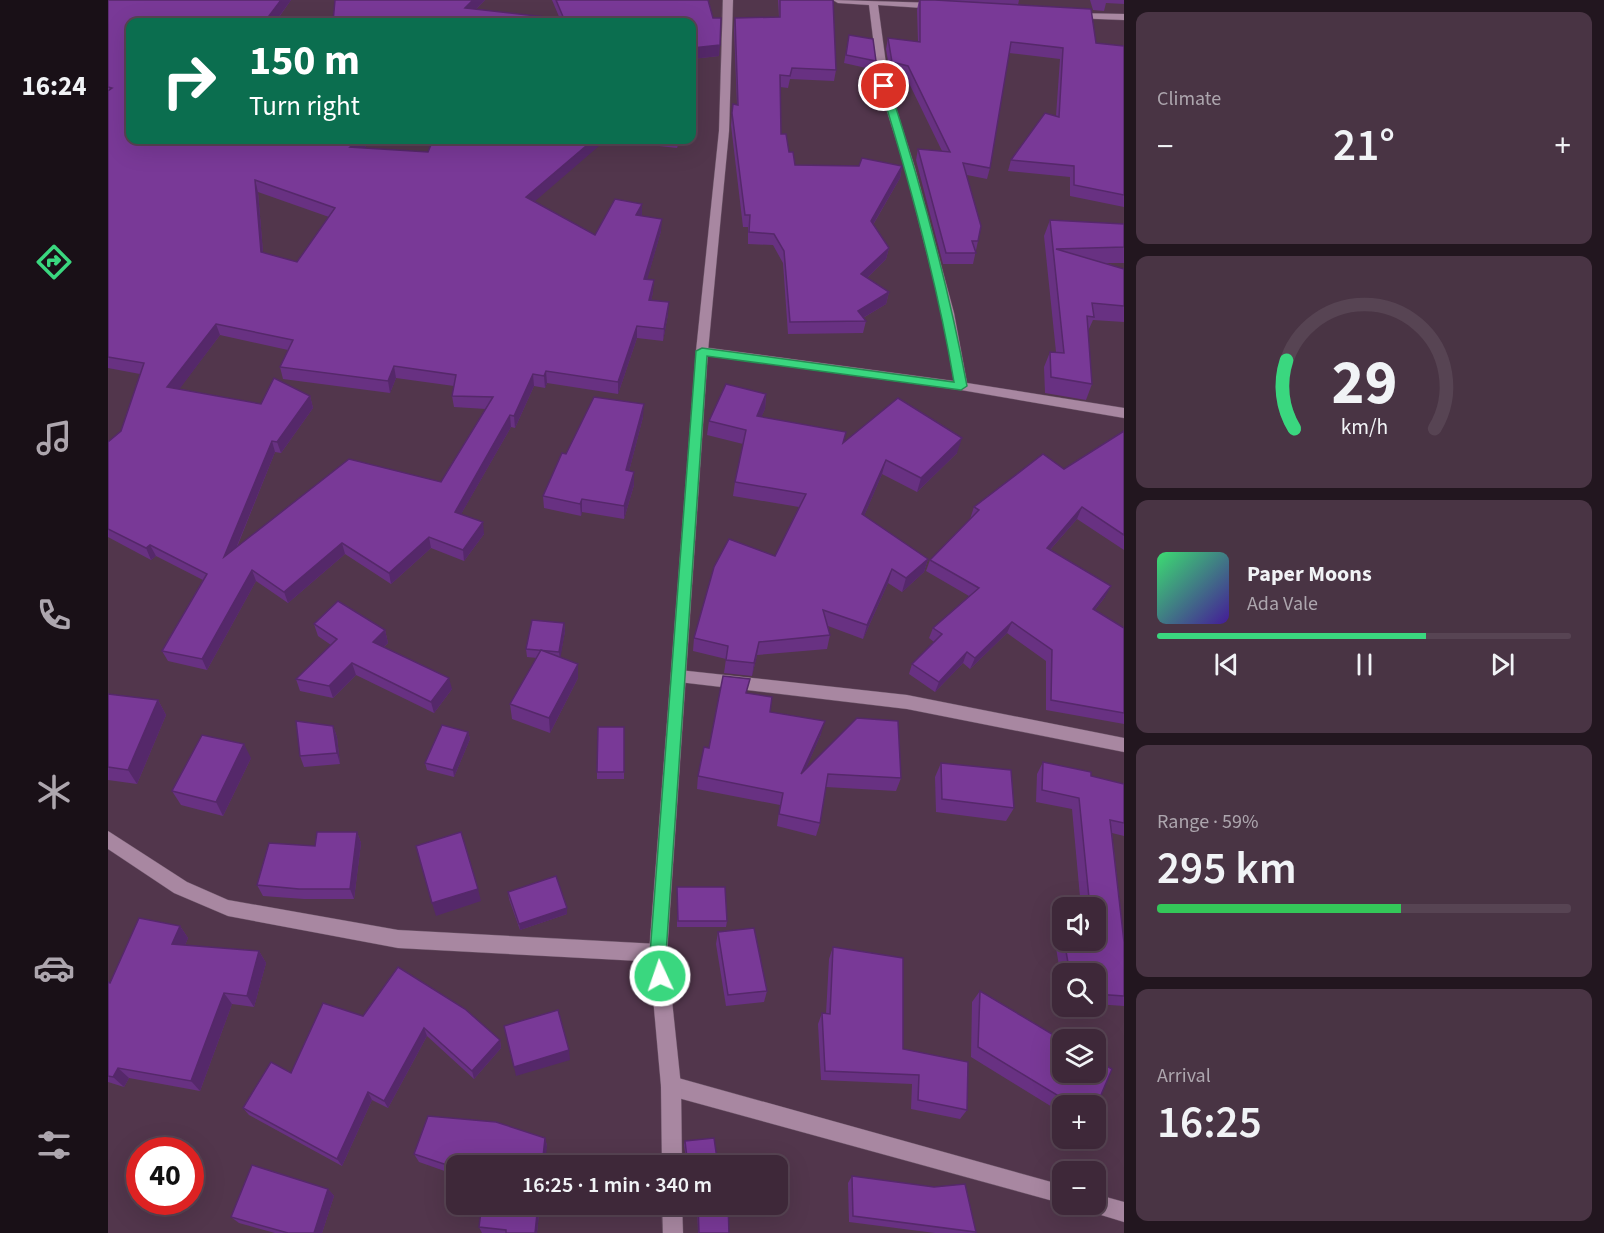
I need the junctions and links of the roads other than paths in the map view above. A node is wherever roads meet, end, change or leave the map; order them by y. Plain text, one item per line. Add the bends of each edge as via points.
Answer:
1 (728, 0) edge
2 (838, 0) edge
3 (873, 2) junction
4 (954, 7) edge
5 (1058, 14) edge
6 (1124, 17) edge
7 (702, 351) junction
8 (961, 386) junction
9 (1124, 413) edge
10 (679, 676) junction
11 (1124, 745) edge
12 (108, 839) edge
13 (658, 954) junction
14 (671, 1086) junction
15 (672, 1155) edge
16 (1052, 1192) edge
17 (1106, 1207) edge
18 (1124, 1212) edge
19 (672, 1215) edge
20 (673, 1233) edge

1 - 7 street via 724,131
2 - 3 street
3 - 4 street
3 - 8 street via 884,86 948,313
5 - 6 street
7 - 8 street
7 - 10 street
8 - 9 street
10 - 11 street via 907,702
10 - 13 street
12 - 13 street via 180,889 228,908 398,939
13 - 14 street
14 - 15 street
14 - 16 street
17 - 18 street
19 - 20 street

